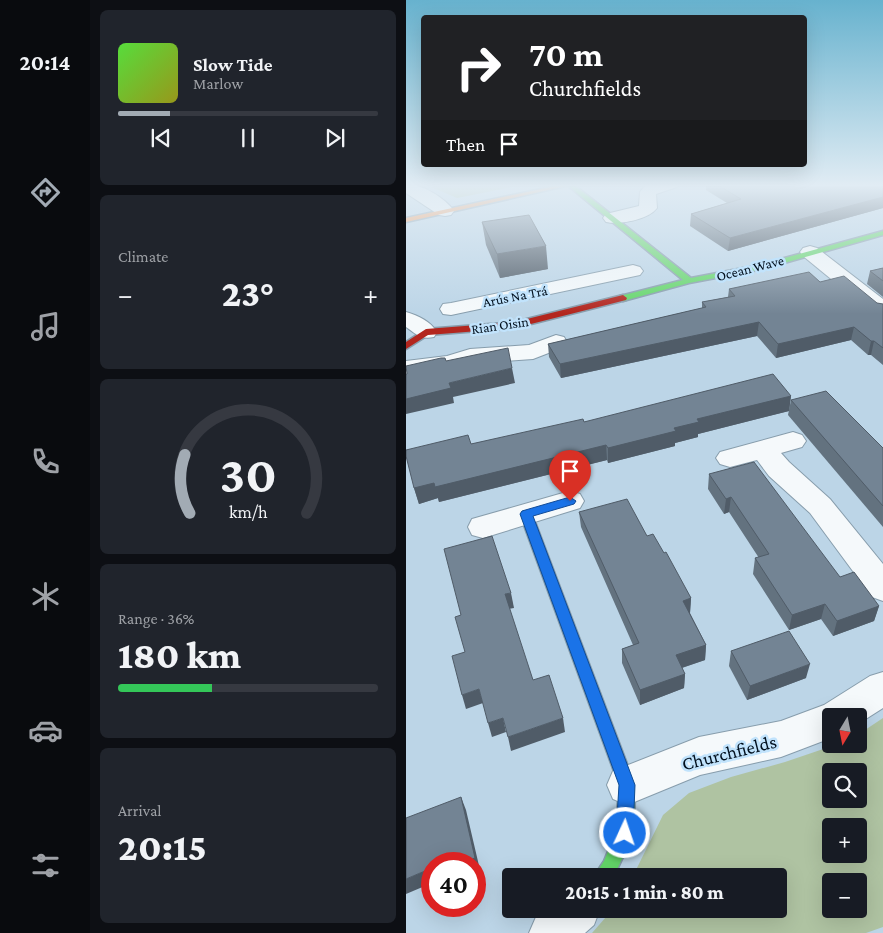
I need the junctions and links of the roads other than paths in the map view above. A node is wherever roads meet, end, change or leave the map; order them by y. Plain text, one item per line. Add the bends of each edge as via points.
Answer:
1 (623, 228) edge
2 (883, 233) edge
3 (810, 252) junction
4 (633, 272) dead end
5 (689, 281) junction
6 (578, 284) junction
7 (597, 306) junction
8 (451, 309) dead end
9 (883, 310) edge
10 (406, 320) edge
11 (426, 332) junction
12 (556, 342) edge
13 (406, 346) edge
14 (406, 368) edge
15 (793, 441) dead end
16 (763, 449) junction
17 (730, 458) dead end
18 (570, 501) dead end
19 (526, 514) junction
20 (483, 527) dead end
21 (883, 588) edge
22 (883, 688) edge
23 (851, 708) edge
24 (822, 723) edge
25 (627, 785) junction
26 (609, 868) edge
27 (568, 918) edge
28 (552, 933) edge

1 - 5 street
2 - 3 street, Ocean Wave
3 - 5 street, Ocean Wave via 760,267
3 - 9 street
4 - 6 street, Arús Na Trá
5 - 7 street, Ocean Wave
6 - 7 street
6 - 8 street, Arús Na Trá
7 - 11 street, Rian Oisin via 515,325
10 - 11 street
11 - 13 street
12 - 14 street, Rian Oisin via 533,352 470,356 450,363
15 - 16 street
16 - 17 street
16 - 21 street via 779,469 820,506
18 - 19 street
19 - 20 street
19 - 25 street
22 - 23 street
24 - 25 street, Churchfields via 781,739 699,756
25 - 26 street via 625,833
27 - 28 street

